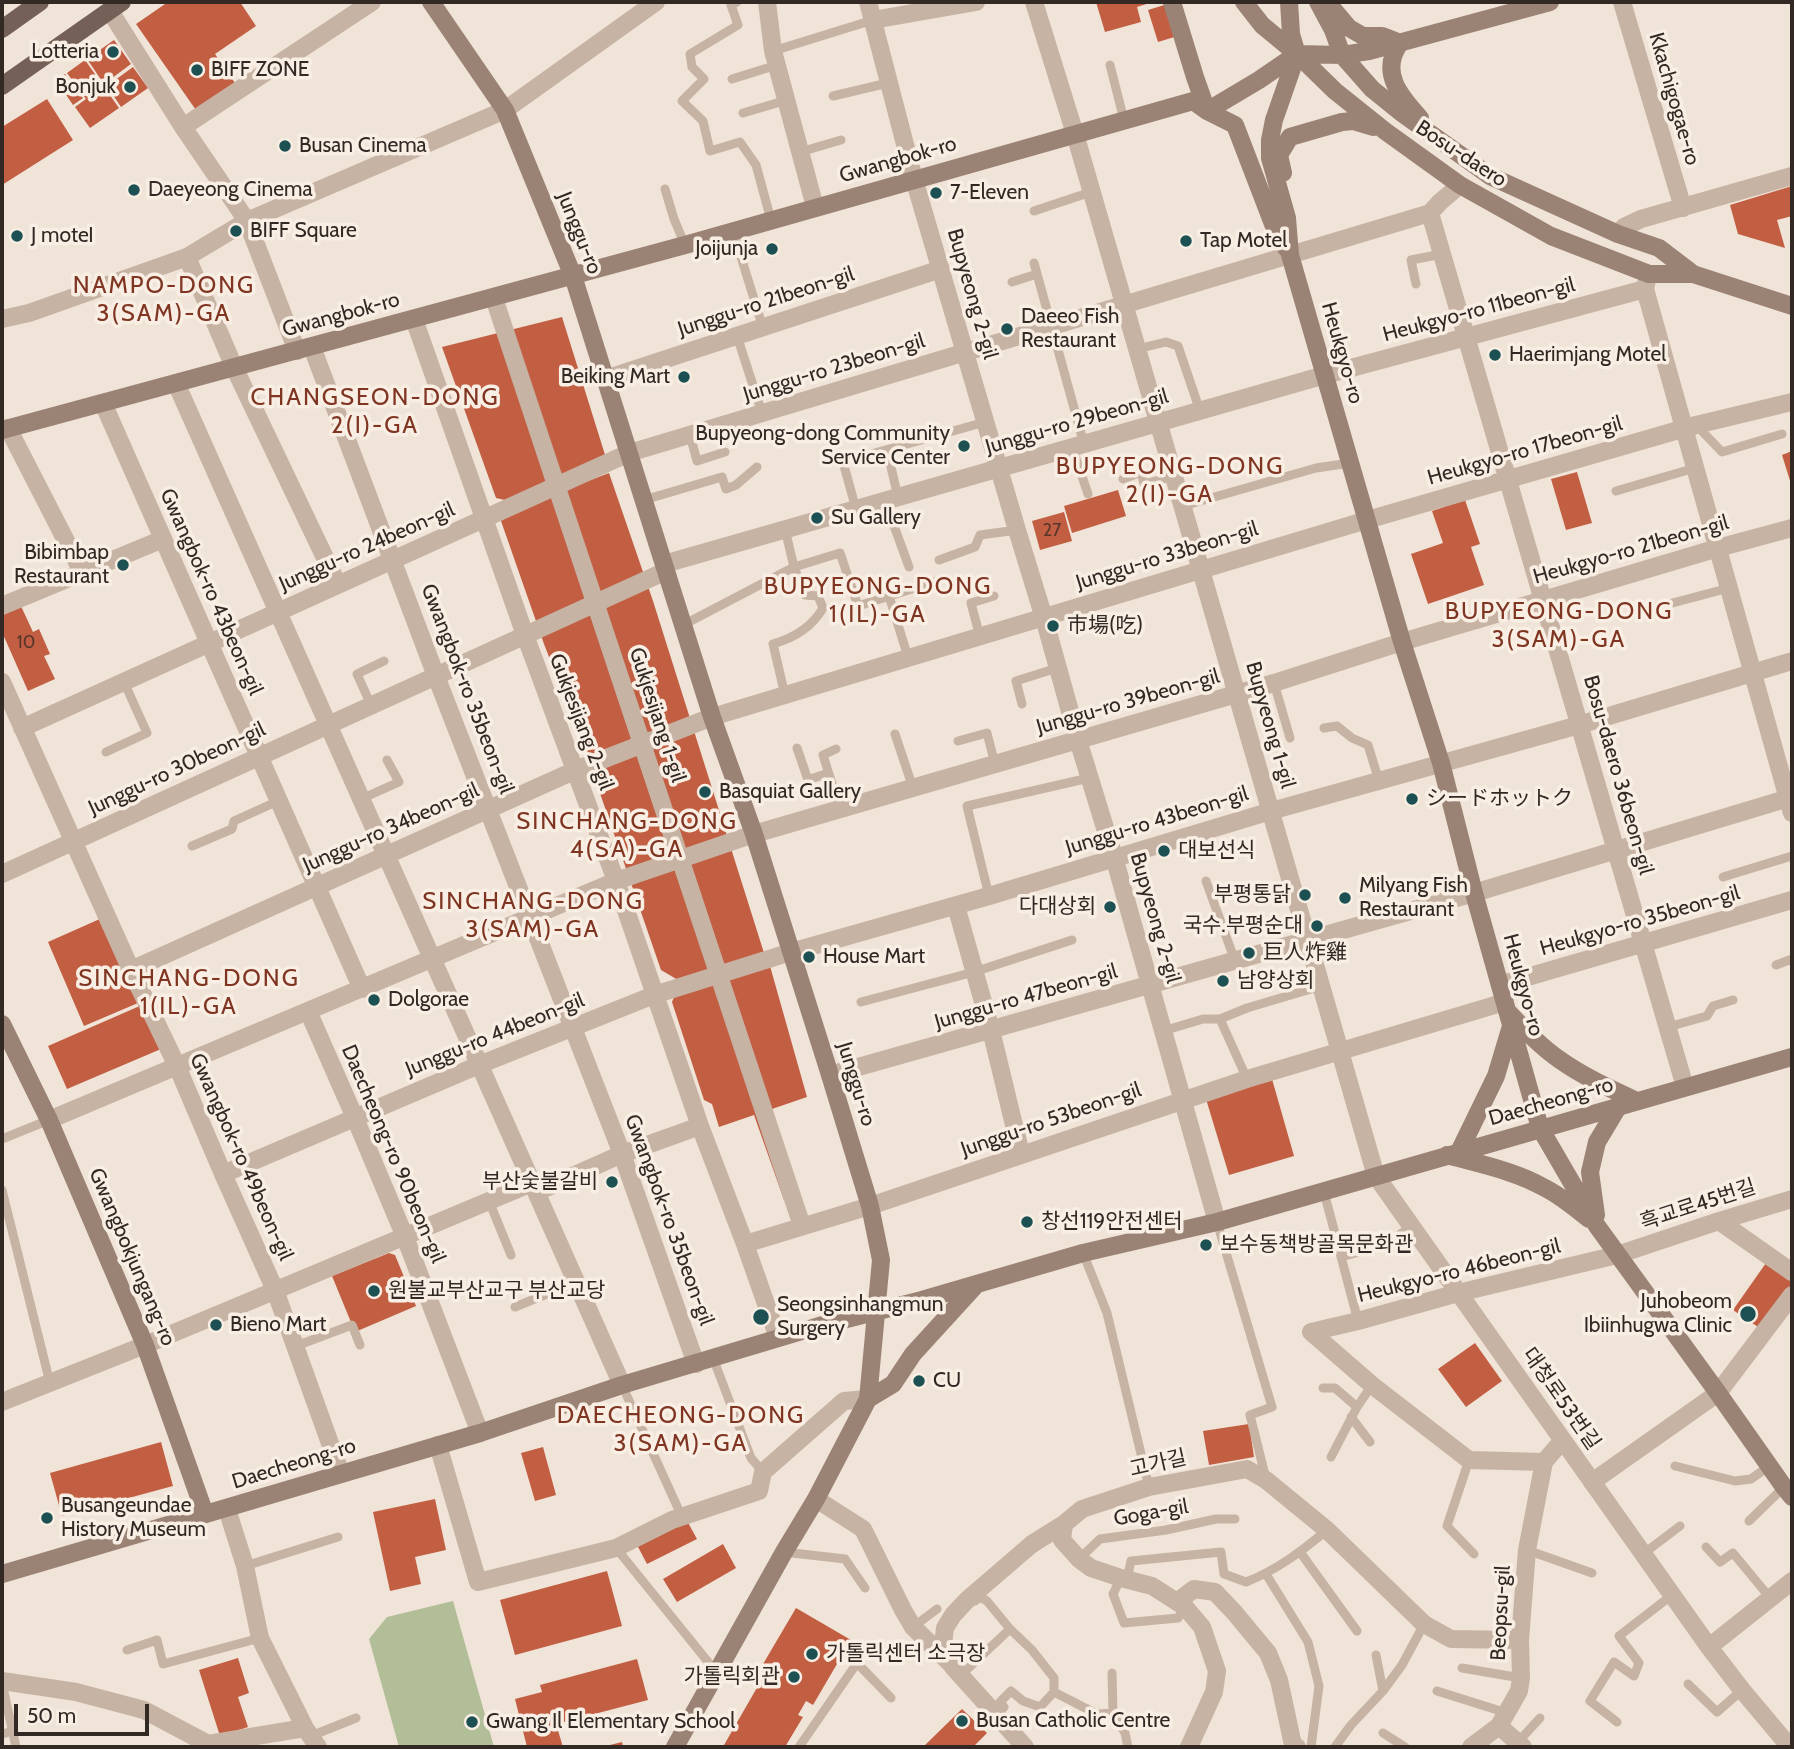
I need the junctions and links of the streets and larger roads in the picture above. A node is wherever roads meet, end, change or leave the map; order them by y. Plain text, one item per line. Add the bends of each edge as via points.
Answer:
1 (40, 2) edge
2 (372, 2) edge
3 (431, 2) edge
4 (656, 2) edge
5 (767, 2) edge
6 (868, 2) edge
7 (976, 2) edge
8 (1034, 2) edge
9 (1172, 2) edge
10 (1244, 2) edge
11 (1289, 2) edge
12 (1318, 2) edge
13 (1328, 2) edge
14 (1550, 2) edge
15 (1622, 2) edge
16 (116, 6) edge
17 (873, 20) junction
18 (2, 29) edge
19 (1399, 43) junction
20 (1297, 54) junction
21 (1342, 55) junction
22 (2, 86) edge
23 (505, 110) junction
24 (1207, 111) junction
25 (183, 127) junction
26 (1385, 131) junction
27 (1075, 134) junction
28 (1447, 146) junction
29 (1792, 176) edge
30 (914, 179) junction
31 (1460, 185) junction
32 (815, 207) junction
33 (1683, 208) junction
34 (1430, 213) junction
35 (1287, 218) junction
36 (247, 221) junction
37 (1618, 234) junction
38 (1290, 255) junction
39 (187, 257) junction
40 (941, 269) junction
41 (1693, 274) junction
42 (573, 276) junction
43 (1647, 281) junction
44 (494, 298) junction
45 (1124, 305) junction
46 (1792, 306) edge
47 (2, 319) edge
48 (414, 319) junction
49 (1466, 337) junction
50 (304, 349) junction
51 (965, 353) junction
52 (234, 367) junction
53 (1325, 375) junction
54 (606, 379) junction
55 (176, 383) junction
56 (1792, 402) edge
57 (103, 403) junction
58 (1158, 423) junction
59 (1690, 427) junction
60 (5, 429) edge
61 (629, 453) junction
62 (999, 468) junction
63 (1507, 480) junction
64 (557, 485) junction
65 (484, 518) junction
66 (1367, 520) junction
67 (1792, 528) edge
68 (163, 539) junction
69 (1718, 548) junction
70 (393, 559) junction
71 (665, 568) junction
72 (1201, 570) junction
73 (82, 572) junction
74 (338, 585) junction
75 (1542, 600) junction
76 (596, 603) junction
77 (2, 606) edge
78 (278, 612) junction
79 (1044, 618) junction
80 (524, 635) junction
81 (1402, 642) junction
82 (209, 643) junction
83 (1792, 661) edge
84 (1753, 673) junction
85 (436, 676) junction
86 (2, 682) edge
87 (1237, 694) junction
88 (712, 717) junction
89 (328, 725) junction
90 (1579, 725) junction
91 (22, 729) junction
92 (1078, 740) junction
93 (642, 744) junction
94 (259, 757) junction
95 (1441, 763) junction
96 (576, 770) junction
97 (1791, 803) edge
98 (489, 809) junction
99 (1271, 811) junction
100 (754, 834) junction
101 (73, 842) junction
102 (1616, 850) junction
103 (386, 855) junction
104 (1114, 858) junction
105 (681, 859) junction
106 (2, 874) edge
107 (616, 881) junction
108 (316, 886) junction
109 (1474, 893) junction
110 (1792, 901) edge
111 (956, 906) junction
112 (531, 917) junction
113 (1308, 940) junction
114 (1643, 944) junction
115 (790, 952) junction
116 (432, 959) junction
117 (131, 970) junction
118 (719, 975) junction
119 (1150, 986) junction
120 (362, 989) junction
121 (654, 995) junction
122 (1506, 1006) junction
123 (308, 1011) junction
124 (2, 1024) edge
125 (573, 1027) junction
126 (991, 1030) junction
127 (1340, 1051) junction
128 (1792, 1057) edge
129 (479, 1065) junction
130 (177, 1066) junction
131 (830, 1075) junction
132 (1685, 1087) junction
133 (1183, 1100) junction
134 (1637, 1101) junction
135 (1618, 1107) junction
136 (355, 1118) junction
137 (49, 1120) junction
138 (700, 1126) junction
139 (1540, 1128) junction
140 (622, 1154) junction
141 (1021, 1154) junction
142 (1453, 1154) junction
143 (223, 1174) junction
144 (1376, 1176) junction
145 (534, 1188) junction
146 (1792, 1199) edge
147 (870, 1206) junction
148 (1719, 1221) junction
149 (1217, 1222) junction
150 (802, 1226) junction
151 (1597, 1226) junction
152 (405, 1237) junction
153 (744, 1244) junction
154 (1617, 1255) junction
155 (1792, 1272) edge
156 (976, 1285) junction
157 (275, 1290) junction
158 (1458, 1293) junction
159 (1792, 1296) edge
160 (877, 1312) junction
161 (778, 1338) junction
162 (145, 1345) junction
163 (704, 1361) junction
164 (622, 1385) junction
165 (1718, 1393) junction
166 (868, 1399) junction
167 (2, 1402) edge
168 (480, 1433) junction
169 (1562, 1441) junction
170 (438, 1444) junction
171 (1544, 1462) junction
172 (341, 1474) junction
173 (1592, 1482) junction
174 (1788, 1492) edge
175 (816, 1499) junction
176 (227, 1509) junction
177 (205, 1514) junction
178 (1064, 1524) junction
179 (3, 1571) edge
180 (1792, 1581) edge
181 (1181, 1605) junction
182 (1520, 1640) junction
183 (1709, 1647) junction
184 (957, 1671) junction
185 (2, 1682) edge
186 (1503, 1719) junction
187 (312, 1737) edge
188 (199, 1744) edge
189 (1520, 1745) edge
190 (677, 1746) edge
191 (1025, 1747) edge
192 (1189, 1747) edge
193 (1297, 1747) edge
194 (1471, 1747) edge
195 (1792, 1747) edge

1 - 18 main road
2 - 25 street
3 - 23 main road, Junggu-ro
4 - 23 street
5 - 32 street via 775,58
6 - 17 street, Bupyeong 2-gil
7 - 17 street
8 - 27 street, Bupyeong 1-gil
9 - 24 main road
10 - 20 main road, Bosu-daero via 1262,25
11 - 20 main road
12 - 21 main road, Bosu-daero
13 - 19 main road via 1349,28 1363,36 1382,36
14 - 19 main road
15 - 33 street, Kkachigogae-ro
16 - 22 main road
16 - 25 street, Gwangbok-ro 35beon-gil
17 - 30 street, Bupyeong 2-gil
19 - 21 main road
19 - 28 main road via 1391,55 1396,87
20 - 21 main road
20 - 24 main road
20 - 26 main road, Bosu-daero
20 - 35 main road, Heukgyo-ro via 1270,140 1270,158
21 - 28 main road, Bosu-daero via 1373,89
23 - 36 street
23 - 42 main road, Junggu-ro
24 - 27 main road, Gwangbok-ro via 1193,101
24 - 38 main road, Heukgyo-ro via 1235,125 1273,224
25 - 36 street, Gwangbok-ro 35beon-gil
26 - 31 main road, Bosu-daero
26 - 35 main road via 1353,121 1290,136 1279,155
27 - 30 main road, Gwangbok-ro
27 - 45 street, Bupyeong 1-gil
28 - 37 main road, Bosu-daero via 1490,176
29 - 33 street
30 - 32 main road, Gwangbok-ro
30 - 40 street, Bupyeong 2-gil
31 - 34 street
31 - 43 main road, Bosu-daero via 1551,236
32 - 42 main road, Gwangbok-ro
33 - 37 street via 1641,219
34 - 38 street, Junggu-ro 23beon-gil
34 - 49 street, Bosu-daero 36beon-gil
35 - 38 main road, Heukgyo-ro
36 - 39 street
36 - 50 street, Gwangbok-ro 35beon-gil
37 - 41 main road, Bosu-daero via 1659,248
38 - 45 street, Junggu-ro 23beon-gil
38 - 53 main road, Heukgyo-ro
39 - 47 street
39 - 52 street
40 - 51 street, Bupyeong 2-gil
40 - 54 street, Junggu-ro 21beon-gil
41 - 43 main road, Bosu-daero
41 - 46 main road, Bosu-daero
42 - 44 main road, Gwangbok-ro
42 - 54 main road, Junggu-ro
43 - 49 street, Heukgyo-ro 11beon-gil
43 - 59 street
44 - 48 main road, Gwangbok-ro
44 - 64 street, Gukjesijang 1-gil
45 - 51 street, Junggu-ro 23beon-gil
45 - 58 street, Bupyeong 1-gil
48 - 50 main road, Gwangbok-ro
48 - 65 street, Gukjesijang 2-gil
49 - 53 street, Heukgyo-ro 11beon-gil
49 - 63 street, Bosu-daero 36beon-gil
50 - 52 main road, Gwangbok-ro
50 - 70 street, Gwangbok-ro 35beon-gil
51 - 61 street, Junggu-ro 23beon-gil
51 - 62 street, Bupyeong 2-gil
52 - 55 main road, Gwangbok-ro
52 - 74 street
53 - 58 street, Junggu-ro 29beon-gil
53 - 66 main road, Heukgyo-ro
54 - 61 main road, Junggu-ro
55 - 57 main road, Gwangbok-ro
55 - 78 street
56 - 59 street, Heukgyo-ro 17beon-gil
57 - 60 main road, Gwangbok-ro
57 - 68 street, Gwangbok-ro 43beon-gil
58 - 62 street, Junggu-ro 29beon-gil
58 - 72 street, Bupyeong 1-gil
59 - 63 street, Heukgyo-ro 17beon-gil
59 - 69 street via 1695,468
60 - 73 street, Gwangbok-ro
61 - 64 street, Junggu-ro 24beon-gil
61 - 71 main road, Junggu-ro
62 - 71 street, Junggu-ro 29beon-gil
62 - 79 street, Bupyeong 2-gil
63 - 66 street, Heukgyo-ro 17beon-gil
63 - 75 street, Bosu-daero 36beon-gil
64 - 65 street, Junggu-ro 24beon-gil
64 - 76 street, Gukjesijang 1-gil
65 - 70 street, Junggu-ro 24beon-gil
65 - 80 street, Gukjesijang 2-gil
66 - 72 street, Junggu-ro 33beon-gil
66 - 81 main road, Heukgyo-ro
67 - 69 street, Heukgyo-ro 21beon-gil
68 - 73 street
68 - 82 street, Gwangbok-ro 43beon-gil
69 - 75 street, Heukgyo-ro 21beon-gil
69 - 84 street
70 - 74 street, Junggu-ro 24beon-gil
70 - 85 street, Gwangbok-ro 35beon-gil
71 - 76 street, Junggu-ro 30beon-gil
71 - 88 main road, Junggu-ro
72 - 79 street, Junggu-ro 33beon-gil
72 - 87 street, Bupyeong 1-gil
73 - 77 street
74 - 78 street, Junggu-ro 24beon-gil
75 - 81 street, Heukgyo-ro 21beon-gil
75 - 90 street, Bosu-daero 36beon-gil
76 - 80 street, Junggu-ro 30beon-gil
76 - 93 street, Gukjesijang 1-gil
78 - 82 street, Junggu-ro 24beon-gil
78 - 89 street
79 - 88 street, Junggu-ro 33beon-gil
79 - 92 street, Bupyeong 2-gil
80 - 85 street, Junggu-ro 30beon-gil
80 - 96 street, Gukjesijang 2-gil
81 - 87 street, Junggu-ro 39beon-gil
81 - 95 main road, Heukgyo-ro
82 - 91 street, Junggu-ro 24beon-gil
82 - 94 street, Gwangbok-ro 43beon-gil
83 - 84 street, Junggu-ro 43beon-gil
84 - 90 street, Junggu-ro 43beon-gil
84 - 97 street
85 - 89 street, Junggu-ro 30beon-gil
85 - 98 street, Gwangbok-ro 35beon-gil
86 - 91 street, Gwangbok-ro 49beon-gil
87 - 92 street, Junggu-ro 39beon-gil
87 - 99 street, Bupyeong 1-gil
88 - 93 street, Junggu-ro 34beon-gil
88 - 100 main road, Junggu-ro
89 - 94 street, Junggu-ro 30beon-gil
89 - 103 street
90 - 95 street, Junggu-ro 43beon-gil
90 - 102 street, Bosu-daero 36beon-gil
91 - 101 street, Gwangbok-ro 49beon-gil
92 - 100 street, Junggu-ro 39beon-gil
92 - 104 street, Bupyeong 2-gil
93 - 96 street, Junggu-ro 34beon-gil
93 - 105 street, Gukjesijang 1-gil
94 - 101 street, Junggu-ro 30beon-gil
94 - 108 street, Gwangbok-ro 43beon-gil
95 - 99 street, Junggu-ro 43beon-gil
95 - 109 main road, Heukgyo-ro
96 - 98 street, Junggu-ro 34beon-gil
96 - 107 street, Gukjesijang 2-gil
97 - 102 street, Junggu-ro 47beon-gil
98 - 103 street, Junggu-ro 34beon-gil
98 - 112 street, Gwangbok-ro 35beon-gil
99 - 104 street, Junggu-ro 43beon-gil
99 - 113 street, Bupyeong 1-gil
100 - 105 street, Junggu-ro 39beon-gil
100 - 115 main road, Junggu-ro
101 - 106 street, Junggu-ro 30beon-gil
101 - 117 street, Gwangbok-ro 49beon-gil
102 - 109 street, Junggu-ro 47beon-gil
102 - 114 street, Bosu-daero 36beon-gil
103 - 108 street, Junggu-ro 34beon-gil
103 - 116 street
104 - 111 street, Junggu-ro 43beon-gil
104 - 119 street, Bupyeong 2-gil
105 - 107 street, Junggu-ro 39beon-gil
105 - 118 street, Gukjesijang 1-gil
107 - 112 street, Junggu-ro 39beon-gil
107 - 121 street, Gukjesijang 2-gil
108 - 117 street, Junggu-ro 34beon-gil
108 - 120 street, Gwangbok-ro 43beon-gil
109 - 113 street, Junggu-ro 47beon-gil
109 - 122 main road, Heukgyo-ro
110 - 114 street, Heukgyo-ro 35beon-gil
111 - 115 street, Junggu-ro 43beon-gil
111 - 126 street
112 - 116 street, Junggu-ro 39beon-gil
112 - 125 street, Gwangbok-ro 35beon-gil
113 - 119 street, Junggu-ro 47beon-gil
113 - 127 street, Bupyeong 1-gil
114 - 122 street, Heukgyo-ro 35beon-gil
114 - 132 street, Bosu-daero 36beon-gil
115 - 118 street, Junggu-ro 44beon-gil
115 - 131 main road, Junggu-ro
116 - 120 street, Junggu-ro 39beon-gil
116 - 129 street
117 - 130 street, Gwangbok-ro 49beon-gil
118 - 121 street, Junggu-ro 44beon-gil
118 - 150 street, Gukjesijang 1-gil
119 - 126 street, Junggu-ro 47beon-gil
119 - 133 street, Bupyeong 2-gil
120 - 123 street, Junggu-ro 39beon-gil
121 - 125 street, Junggu-ro 44beon-gil
121 - 138 street, Gukjesijang 2-gil
122 - 127 street, Junggu-ro 53beon-gil
122 - 134 main road via 1559,1060
122 - 139 main road, Heukgyo-ro
122 - 142 main road via 1496,1076
123 - 130 street, Junggu-ro 39beon-gil
123 - 136 street, Daecheong-ro 90beon-gil
124 - 137 main road, Gwangbokjungang-ro
125 - 129 street, Junggu-ro 44beon-gil
125 - 140 street, Gwangbok-ro 35beon-gil
126 - 131 street, Junggu-ro 47beon-gil
126 - 141 street
127 - 133 street, Junggu-ro 53beon-gil
127 - 144 street, Bupyeong 1-gil
128 - 132 main road, Daecheong-ro
129 - 136 street, Junggu-ro 44beon-gil
129 - 145 street
130 - 137 street, Junggu-ro 39beon-gil
130 - 143 street, Gwangbok-ro 49beon-gil
131 - 147 main road, Junggu-ro
132 - 134 main road, Daecheong-ro
133 - 141 street, Junggu-ro 53beon-gil
133 - 149 street, Bupyeong 2-gil
134 - 135 main road, Daecheong-ro
135 - 139 main road, Daecheong-ro
135 - 151 main road via 1597,1143 1590,1172
136 - 143 street, Junggu-ro 44beon-gil
136 - 152 street, Daecheong-ro 90beon-gil
137 - 162 main road, Gwangbokjungang-ro
138 - 140 street
138 - 153 street, Gukjesijang 2-gil
139 - 142 main road, Daecheong-ro
139 - 151 main road, Heukgyo-ro
140 - 145 street
140 - 163 street, Gwangbok-ro 35beon-gil
141 - 147 street, Junggu-ro 53beon-gil
142 - 144 main road, Daecheong-ro
142 - 151 main road via 1545,1187
143 - 157 street, Gwangbok-ro 49beon-gil
144 - 149 main road, Daecheong-ro
144 - 158 street, 대청로53번길
145 - 152 street via 489,1201
145 - 164 street
146 - 148 street, 흑교로45번길
147 - 150 street, Junggu-ro 53beon-gil
147 - 160 main road, Junggu-ro via 881,1260
148 - 154 street, 흑교로45번길
148 - 155 street
149 - 156 main road, Daecheong-ro via 1083,1253
150 - 153 street, Junggu-ro 53beon-gil
151 - 154 main road, Heukgyo-ro
152 - 157 street
152 - 168 street, Daecheong-ro 90beon-gil
153 - 161 street, Gukjesijang 2-gil
154 - 158 street, Heukgyo-ro 46beon-gil
154 - 165 main road, Heukgyo-ro
156 - 160 main road, Daecheong-ro
156 - 166 main road via 892,1384
157 - 162 street
157 - 172 street, Gwangbok-ro 49beon-gil
158 - 169 street, 대청로53번길
158 - 171 street, Heukgyo-ro 46beon-gil via 1311,1332 1469,1460
159 - 165 street
160 - 161 main road, Daecheong-ro
160 - 166 main road, Junggu-ro
161 - 163 main road, Daecheong-ro
162 - 167 street
162 - 177 main road, Gwangbokjungang-ro
163 - 164 main road, Daecheong-ro
164 - 168 main road, Daecheong-ro
165 - 173 street
165 - 174 main road, Heukgyo-ro
166 - 170 street via 844,1401 763,1472 760,1491 682,1517 616,1548 478,1582
166 - 175 main road, Junggu-ro
168 - 170 main road, Daecheong-ro
169 - 171 street, Beopsu-gil
169 - 173 street, 대청로53번길
170 - 172 main road, Daecheong-ro
171 - 182 street, Beopsu-gil via 1527,1550
172 - 176 main road, Daecheong-ro
173 - 183 street, 대청로53번길
175 - 184 street via 863,1529 914,1627
175 - 190 main road, Junggu-ro
176 - 177 main road, Daecheong-ro
176 - 187 street via 260,1638
177 - 179 main road, Daecheong-ro
178 - 181 street via 1062,1540 1091,1568 1152,1586
178 - 182 street, 고가길 via 1082,1509 1149,1487 1247,1469 1327,1530 1424,1624 1451,1639
178 - 184 street, 고가길, bridge via 1032,1544 953,1615 943,1645
180 - 183 street
181 - 192 street via 1202,1627 1217,1671 1214,1692
181 - 193 street via 1194,1589 1215,1592 1268,1653
182 - 186 street, Beopsu-gil via 1519,1691
183 - 195 street, 대청로53번길
184 - 191 street, bridge
185 - 188 street via 76,1692 144,1710
186 - 189 street
186 - 194 street
187 - 188 street

